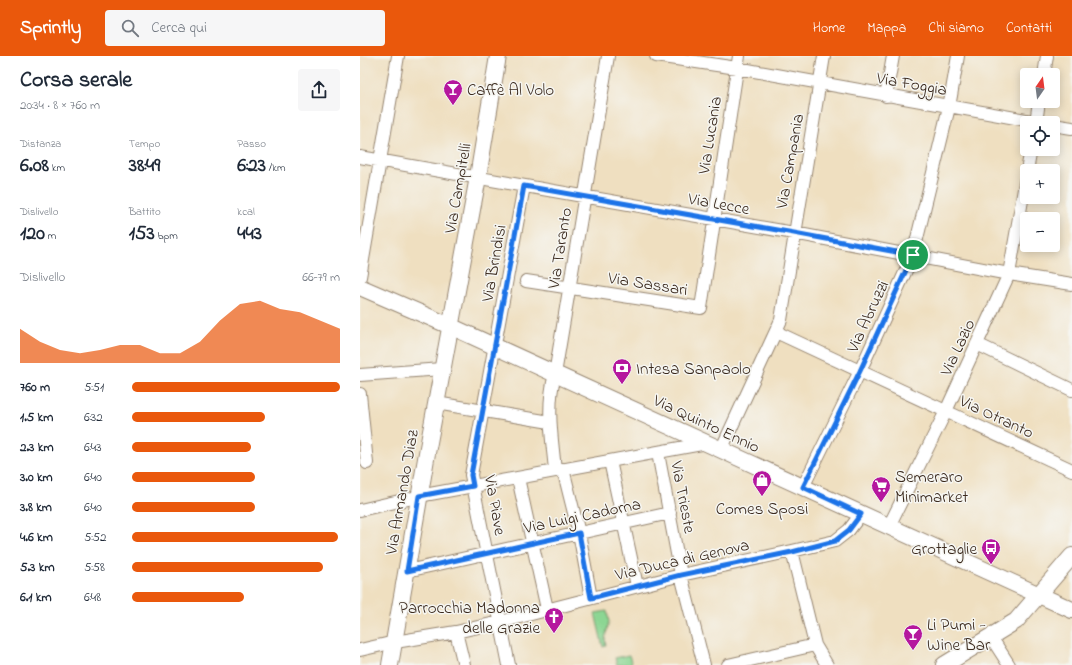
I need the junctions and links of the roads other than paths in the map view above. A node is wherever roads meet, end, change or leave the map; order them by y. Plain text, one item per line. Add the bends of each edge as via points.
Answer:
1 (398, 56) edge
2 (498, 56) edge
3 (608, 56) edge
4 (656, 56) edge
5 (738, 56) edge
6 (824, 56) edge
7 (893, 56) edge
8 (958, 56) edge
9 (1047, 56) edge
10 (736, 68) junction
11 (1045, 68) edge
12 (819, 84) junction
13 (886, 96) junction
14 (949, 106) junction
15 (1020, 120) edge
16 (1060, 126) edge
17 (1072, 128) edge
18 (360, 157) edge
19 (381, 161) junction
20 (478, 177) junction
21 (524, 186) junction
22 (585, 196) junction
23 (1021, 204) edge
24 (713, 219) junction
25 (794, 233) junction
26 (913, 255) junction
27 (1008, 274) junction
28 (360, 277) edge
29 (526, 281) dead end
30 (1072, 284) edge
31 (360, 287) edge
32 (570, 288) junction
33 (450, 326) junction
34 (776, 332) junction
35 (977, 344) junction
36 (495, 347) junction
37 (442, 369) junction
38 (860, 371) junction
39 (556, 374) junction
40 (360, 375) edge
41 (1072, 390) edge
42 (360, 394) edge
43 (436, 403) junction
44 (483, 411) junction
45 (946, 411) junction
46 (550, 422) junction
47 (714, 447) junction
48 (658, 453) junction
49 (610, 461) junction
50 (368, 463) dead end
51 (559, 470) junction
52 (1072, 470) edge
53 (518, 478) junction
54 (473, 486) junction
55 (803, 487) junction
56 (419, 496) junction
57 (360, 510) edge
58 (670, 513) junction
59 (861, 514) junction
60 (623, 523) junction
61 (889, 526) junction
62 (579, 533) junction
63 (534, 543) junction
64 (792, 552) junction
65 (488, 553) junction
66 (1072, 556) edge
67 (407, 571) junction
68 (681, 575) junction
69 (637, 586) junction
70 (1038, 594) junction
71 (591, 598) junction
72 (547, 609) junction
73 (1072, 610) edge
74 (500, 622) junction
75 (456, 632) junction
76 (991, 637) junction
77 (394, 642) junction
78 (814, 645) junction
79 (360, 650) edge
80 (390, 665) edge
81 (464, 665) edge
82 (509, 665) edge
83 (704, 665) edge
84 (728, 665) edge
85 (827, 665) edge
86 (944, 665) edge
87 (1009, 665) edge

1 - 19 street
2 - 20 street, Via Campitelli
3 - 22 street, Via Taranto
4 - 10 street, Via Foggia
5 - 10 street, Via Lucania
6 - 12 street, Via Campania
7 - 13 street
8 - 14 street, Via Abruzzi
9 - 11 street
10 - 12 street, Via Foggia
10 - 24 street, Via Lucania
12 - 13 street, Via Foggia
12 - 25 street, Via Campania
13 - 14 street, Via Foggia
14 - 15 street, Via Foggia
14 - 26 street, Via Abruzzi
16 - 17 street
18 - 19 street, Via Lecce
19 - 20 street, Via Lecce
19 - 28 street
20 - 21 street, Via Lecce
20 - 33 street, Via Campitelli
21 - 22 street, Via Lecce
21 - 36 street, Via Brindisi
22 - 24 street, Via Lecce
22 - 32 street, Via Taranto
23 - 27 street, Via Lazio
24 - 25 street, Via Lecce
24 - 32 street, Via Sassari via 701,308
25 - 26 street, Via Lecce
25 - 34 street, Via Campania via 781,320
26 - 27 street, Via Lecce
26 - 38 street, Via Abruzzi
27 - 30 street, Via Lecce
27 - 35 street, Via Lazio
29 - 32 street, Via Sassari
31 - 33 street, Via Quinto Ennio
32 - 39 street, Via Taranto
33 - 36 street, Via Quinto Ennio
33 - 37 street, Via Armando Diaz
34 - 38 street, Via Otranto
34 - 47 street, Via Campania
35 - 41 street
35 - 45 street, Via Lazio
36 - 39 street, Via Quinto Ennio
36 - 44 street, Via Piave
37 - 40 street
37 - 43 street, Via Armando Diaz
38 - 45 street, Via Otranto
38 - 55 street, Via Abruzzi
39 - 46 street, Via Taranto via 551,390
39 - 47 street, Via Quinto Ennio
42 - 50 street
43 - 44 street
43 - 56 street, Via Armando Diaz
44 - 46 street
44 - 54 street, Via Piave via 471,475
45 - 52 street, Via Otranto
45 - 61 street, Via Lazio
46 - 51 street, Via Taranto
47 - 48 street
47 - 55 street, Via Quinto Ennio
48 - 49 street
48 - 58 street, Via Trieste
49 - 51 street
49 - 60 street
51 - 53 street
51 - 62 street, Via Taranto
53 - 54 street
53 - 63 street
54 - 56 street
54 - 65 street, Via Piave
55 - 59 street, Via Quinto Ennio
56 - 57 street
56 - 67 street, Via Armando Diaz
58 - 60 street, Via Luigi Cadorna
58 - 68 street, Via Trieste
59 - 61 street, Via Quinto Ennio
59 - 64 street, Via Duca di Genova via 849,530 835,541
60 - 62 street, Via Luigi Cadorna
60 - 69 street
61 - 70 street, Via Quinto Ennio
62 - 63 street, Via Luigi Cadorna
62 - 71 street, Via Taranto
63 - 65 street, Via Luigi Cadorna
63 - 72 street
64 - 68 street, Via Duca di Genova
64 - 78 street
65 - 67 street, Via Luigi Cadorna
65 - 74 street, Via Piave
66 - 70 street
67 - 77 street, Via Armando Diaz
68 - 69 street, Via Duca di Genova
68 - 83 street, Via Trieste
69 - 71 street, Via Duca di Genova
70 - 73 street, Via Quinto Ennio
70 - 76 street via 1016,621
71 - 72 street, Via Duca di Genova
72 - 74 street, Via Duca di Genova
74 - 75 street, Via Duca di Genova
74 - 82 street, Via Piave
75 - 77 street, Via Duca di Genova
75 - 81 street
76 - 86 street
76 - 87 street
77 - 79 street, Via Duca di Genova
77 - 80 street, Via Armando Diaz
78 - 84 street
78 - 85 street

